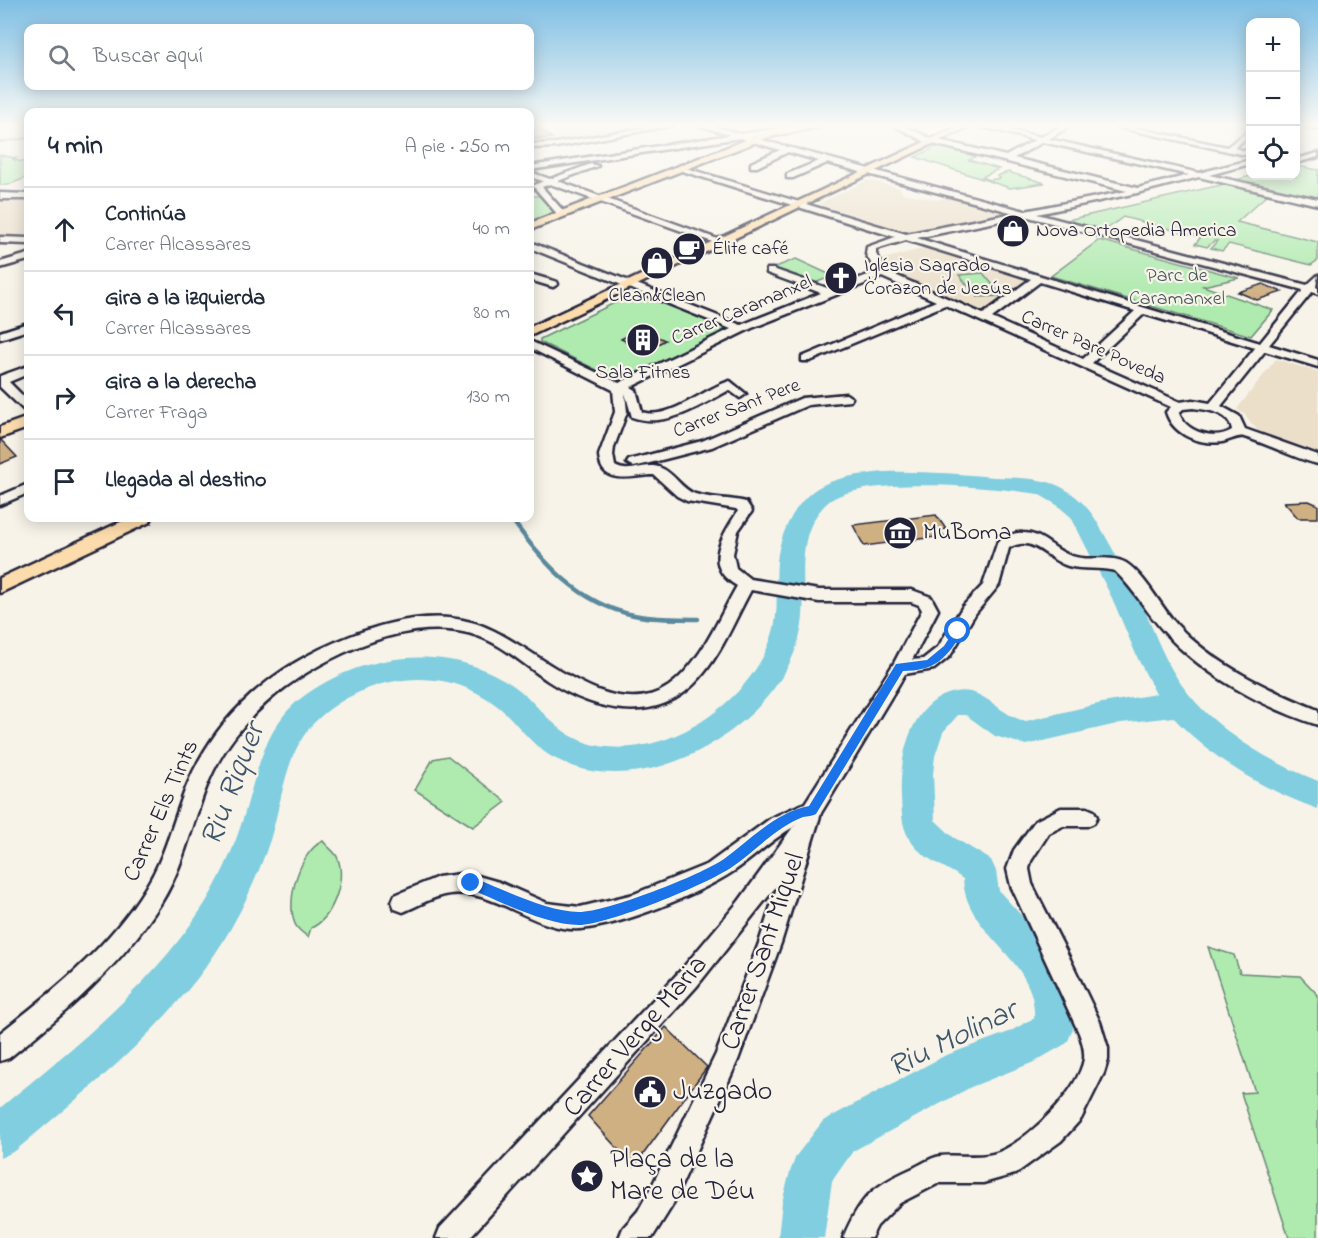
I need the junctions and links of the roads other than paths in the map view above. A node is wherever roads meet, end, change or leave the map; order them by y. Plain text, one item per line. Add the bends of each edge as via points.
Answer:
1 (546, 183) edge
2 (556, 183) edge
3 (643, 183) edge
4 (731, 183) edge
5 (846, 183) edge
6 (909, 183) edge
7 (1104, 183) edge
8 (1169, 183) edge
9 (1211, 183) edge
10 (1233, 183) edge
11 (1137, 191) junction
12 (0, 196) edge
13 (24, 197) edge
14 (601, 199) junction
15 (1318, 202) edge
16 (801, 204) junction
17 (1023, 213) junction
18 (562, 214) junction
19 (1043, 219) junction
20 (534, 224) edge
21 (907, 237) junction
22 (0, 240) edge
23 (24, 241) edge
24 (721, 242) junction
25 (928, 243) junction
26 (534, 247) edge
27 (871, 254) junction
28 (24, 257) edge
29 (0, 265) edge
30 (770, 271) dead end
31 (882, 273) junction
32 (1040, 278) junction
33 (1318, 278) edge
34 (534, 281) edge
35 (554, 284) dead end
36 (630, 285) junction
37 (1313, 290) edge
38 (830, 293) junction
39 (945, 301) junction
40 (1143, 309) junction
41 (984, 319) junction
42 (24, 327) edge
43 (740, 329) junction
44 (534, 330) edge
45 (0, 336) edge
46 (534, 346) edge
47 (1264, 347) junction
48 (807, 359) dead end
49 (1084, 364) junction
50 (1318, 364) edge
51 (24, 371) edge
52 (0, 380) edge
53 (619, 388) junction
54 (740, 394) dead end
55 (846, 398) dead end
56 (24, 403) edge
57 (1179, 406) junction
58 (1214, 408) junction
59 (24, 424) edge
60 (1239, 431) junction
61 (0, 433) edge
62 (1318, 460) edge
63 (607, 464) junction
64 (24, 490) edge
65 (0, 501) edge
66 (135, 522) edge
67 (754, 585) junction
68 (0, 586) edge
69 (900, 667) junction
70 (1318, 718) edge
71 (810, 817) junction
72 (1087, 817) dead end
73 (403, 902) dead end
74 (0, 1049) edge
75 (450, 1238) edge
76 (633, 1238) edge
77 (857, 1238) edge

1 - 18 street via 537,186
2 - 14 street
3 - 14 main road
4 - 16 street
5 - 16 main road
6 - 17 street
7 - 11 street
8 - 11 street
9 - 19 street
10 - 15 street
11 - 17 street
12 - 13 street
14 - 18 main road
14 - 24 street
16 - 21 street
16 - 24 main road
17 - 19 street
17 - 21 street
18 - 20 main road
19 - 25 street
19 - 37 street
21 - 25 street
21 - 27 street via 875,245
22 - 23 street
24 - 36 main road
25 - 27 street
25 - 32 street
26 - 36 street
27 - 31 street
28 - 29 street
30 - 38 street
31 - 38 street, Carrer Caramanxel
31 - 39 street, Carrer Pare Poveda
32 - 40 street
32 - 41 street
33 - 37 street
34 - 35 street
36 - 43 street
36 - 44 main road
37 - 47 street
38 - 43 street, Carrer Caramanxel
39 - 41 street, Carrer Pare Poveda
39 - 48 street
40 - 47 street
40 - 49 street
41 - 49 street, Carrer Pare Poveda
42 - 45 street
43 - 53 street, Carrer Caramanxel
46 - 53 street
47 - 50 street
47 - 58 street
49 - 57 street, Carrer Pare Poveda
51 - 52 street
52 - 56 street
53 - 54 street via 632,391 636,414 642,417 675,412 730,385
53 - 63 street via 621,414 608,445
55 - 63 street, Carrer Sant Pere via 806,401 707,444 640,462
57 - 58 street
57 - 60 street via 1172,412 1174,420 1195,434 1227,438
58 - 60 street via 1234,419
59 - 61 main road
60 - 62 street
63 - 67 street via 620,474 658,471 692,498 741,505 745,512 729,534 725,558 733,576
64 - 65 street
66 - 68 main road
67 - 69 street via 819,596 912,596 926,601 930,610
67 - 74 street, Carrer Els Tints via 689,678 668,694 643,703 620,704 595,698 566,684 490,634 448,624 369,636 285,677 242,715 212,756 197,784 173,859 125,934 68,994
69 - 70 street via 930,663 947,648 969,611 993,582 1000,551 1009,541 1031,539 1062,559 1120,567 1168,625 1196,651 1234,676
69 - 71 street
71 - 73 street via 799,813 726,865 614,912 579,919 557,916 471,883 448,884
71 - 75 street, Carrer Verge Maria via 771,878 683,986
71 - 76 street, Carrer Sant Miquel via 726,1060 662,1196
72 - 77 street via 1061,818 1042,827 1021,857 1018,869 1022,886 1096,1048 1096,1060 1072,1110 1052,1132 1005,1164 983,1169 938,1170 890,1193 867,1216

